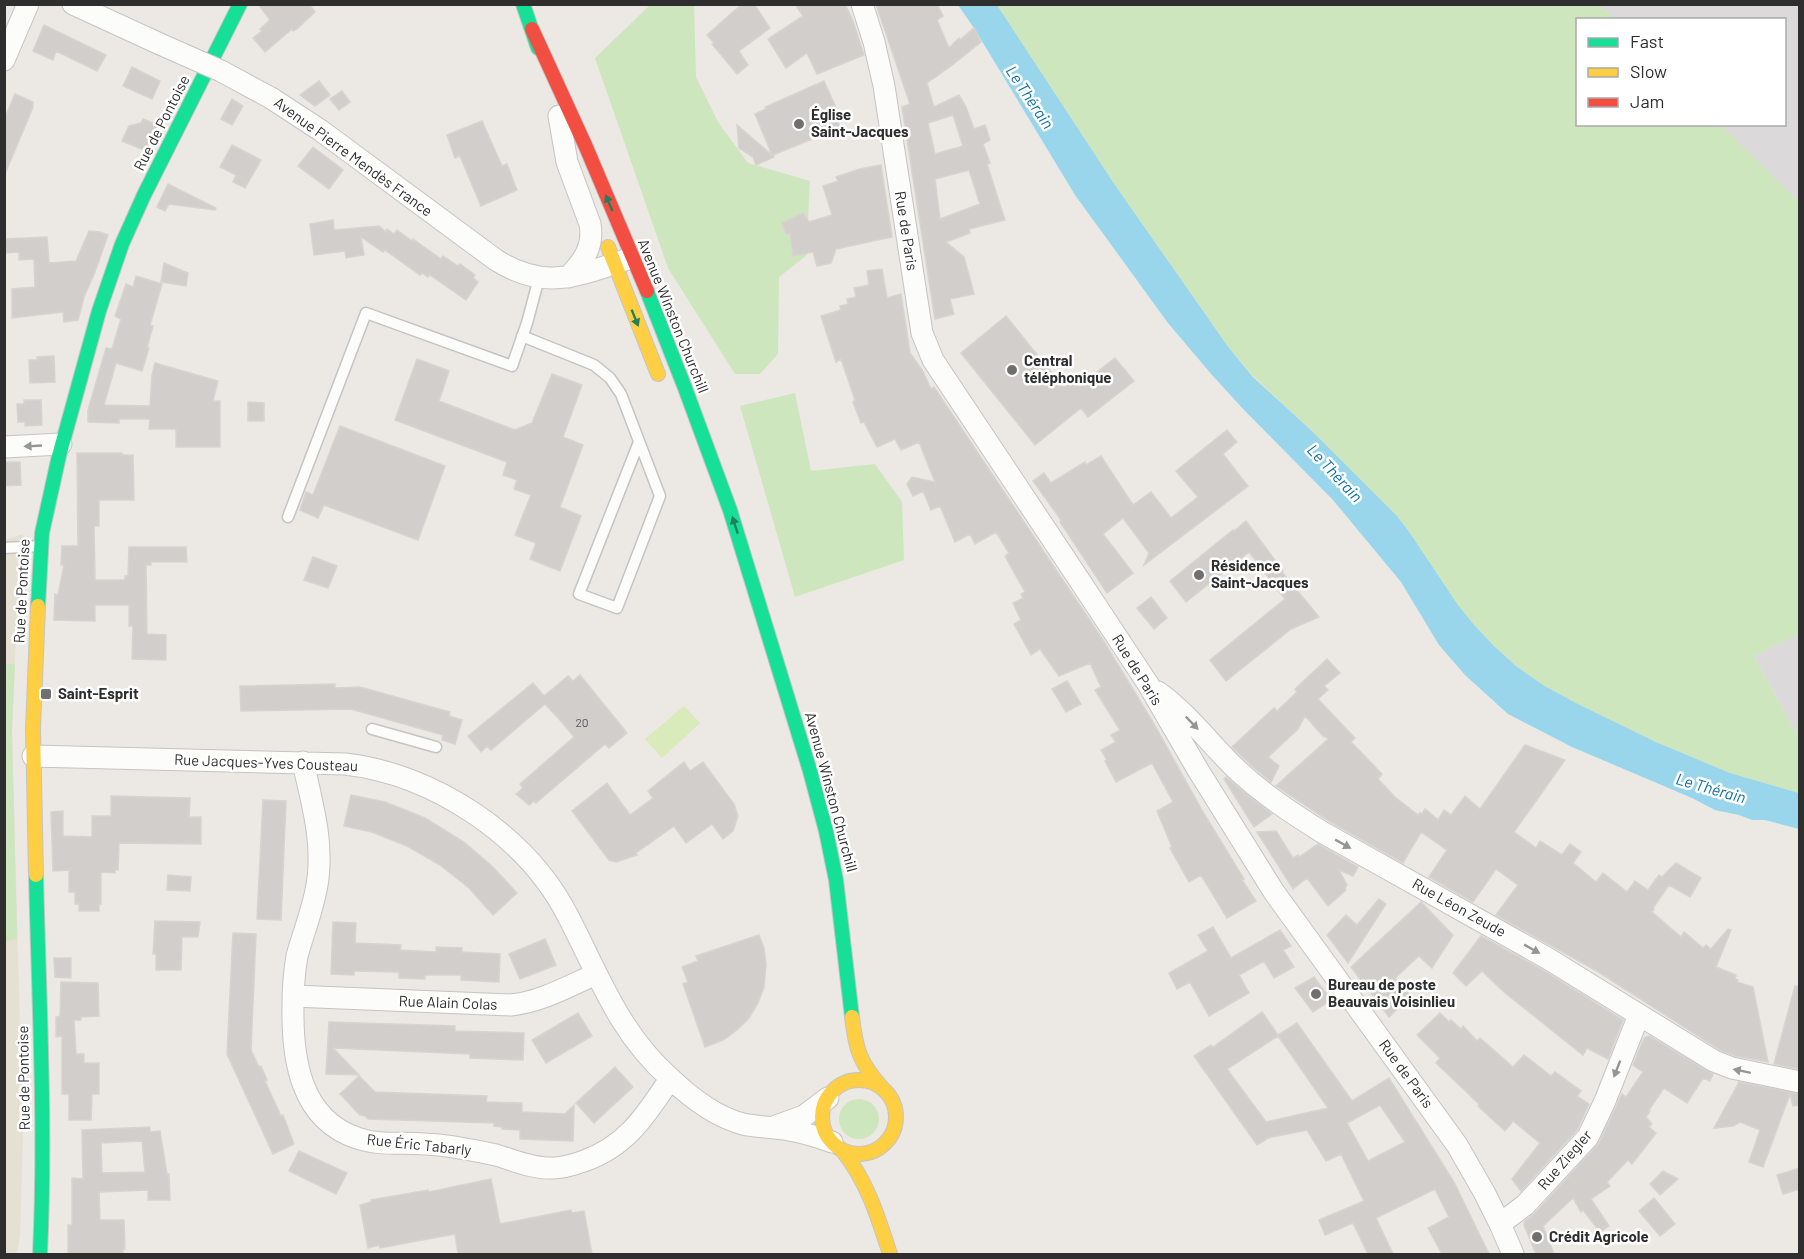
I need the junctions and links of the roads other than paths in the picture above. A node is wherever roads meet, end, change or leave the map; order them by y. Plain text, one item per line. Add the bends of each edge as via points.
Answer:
1 (28, 4) edge
2 (73, 4) edge
3 (240, 4) edge
4 (523, 4) edge
5 (862, 4) edge
6 (532, 29) junction
7 (4, 60) edge
8 (559, 116) junction
9 (623, 260) junction
10 (568, 277) junction
11 (539, 278) junction
12 (522, 336) junction
13 (664, 387) dead end
14 (639, 442) junction
15 (62, 444) junction
16 (4, 447) edge
17 (288, 517) dead end
18 (721, 527) dead end
19 (40, 546) junction
20 (4, 548) edge
21 (763, 622) junction
22 (1148, 684) junction
23 (372, 729) dead end
24 (436, 747) dead end
25 (33, 756) junction
26 (303, 762) junction
27 (596, 974) junction
28 (846, 976) junction
29 (293, 996) junction
30 (1639, 1015) junction
31 (845, 1056) dead end
32 (843, 1070) dead end
33 (670, 1079) junction
34 (1800, 1082) edge
35 (883, 1089) junction
36 (833, 1092) junction
37 (769, 1127) junction
38 (837, 1146) junction
39 (881, 1147) junction
40 (1500, 1224) junction
41 (40, 1254) edge
42 (891, 1254) edge
43 (1512, 1254) edge

1 - 7 street
2 - 11 street, Avenue Pierre Mendès France, bridge via 271,98 496,261
3 - 15 main road, Rue de Pontoise via 122,244
4 - 6 main road, Avenue Winston Churchill
5 - 22 street, Rue de Paris via 889,116 922,333 929,351
6 - 8 main road, Avenue Winston Churchill
9 -> 6 main road, Avenue Winston Churchill via 572,116
8 - 9 main road, Avenue Winston Churchill
8 - 10 street via 567,162 591,232 590,248
9 - 10 street, Avenue Pierre Mendès France
9 -> 13 main road, Avenue Winston Churchill
21 -> 9 main road, Avenue Winston Churchill via 730,511 652,303
10 - 11 street, Avenue Pierre Mendès France
11 - 12 lane
12 - 14 lane via 594,365 610,378 621,394
12 - 17 lane via 512,366 366,313
14 - 14 lane via 660,496 617,608 579,594
15 -> 16 street
15 - 19 main road, Rue de Pontoise
18 - 21 main road, Avenue Winston Churchill
19 - 20 lane
19 - 25 main road, Rue de Pontoise
21 - 28 main road, Avenue Winston Churchill via 808,759 827,832 841,906
22 -> 30 street, Rue Léon Zeude via 1174,704 1244,776 1286,809
22 - 40 street, Rue de Paris via 1252,859 1445,1128
23 - 24 lane
25 - 26 street, Rue Jacques-Yves Cousteau
25 - 41 main road, Rue de Pontoise via 41,1095
26 - 27 street, Rue Jacques-Yves Cousteau via 352,764 390,772 444,795 478,816 516,848 552,890
26 - 29 street, Rue Éric Tabarly via 318,830 319,870 298,956
27 - 29 street, Rue Alain Colas via 539,999 511,1005
27 - 33 street, Rue Jacques-Yves Cousteau via 626,1029
28 - 31 main road, Avenue Winston Churchill
28 - 35 main road, Avenue Winston Churchill via 861,1061
29 - 33 street, Rue Éric Tabarly via 295,1055 311,1101 336,1127 370,1142 450,1146 540,1168 561,1167 619,1143 637,1127
34 -> 30 street, Rue Léon Zeude via 1722,1065
30 -> 40 street, Rue Ziegler via 1587,1137 1525,1205
32 - 36 main road
33 - 37 street, Rue Jacques-Yves Cousteau via 729,1118
35 - 36 main road via 863,1080
35 - 39 main road via 893,1102 896,1117 893,1132
36 - 37 street via 804,1116
36 - 38 main road via 823,1110 822,1123
37 - 38 street, Rue Jacques-Yves Cousteau via 802,1132
38 - 39 main road via 854,1154
38 - 42 main road via 854,1164 866,1186
39 - 42 main road via 877,1171
40 - 43 street, Rue de Paris

